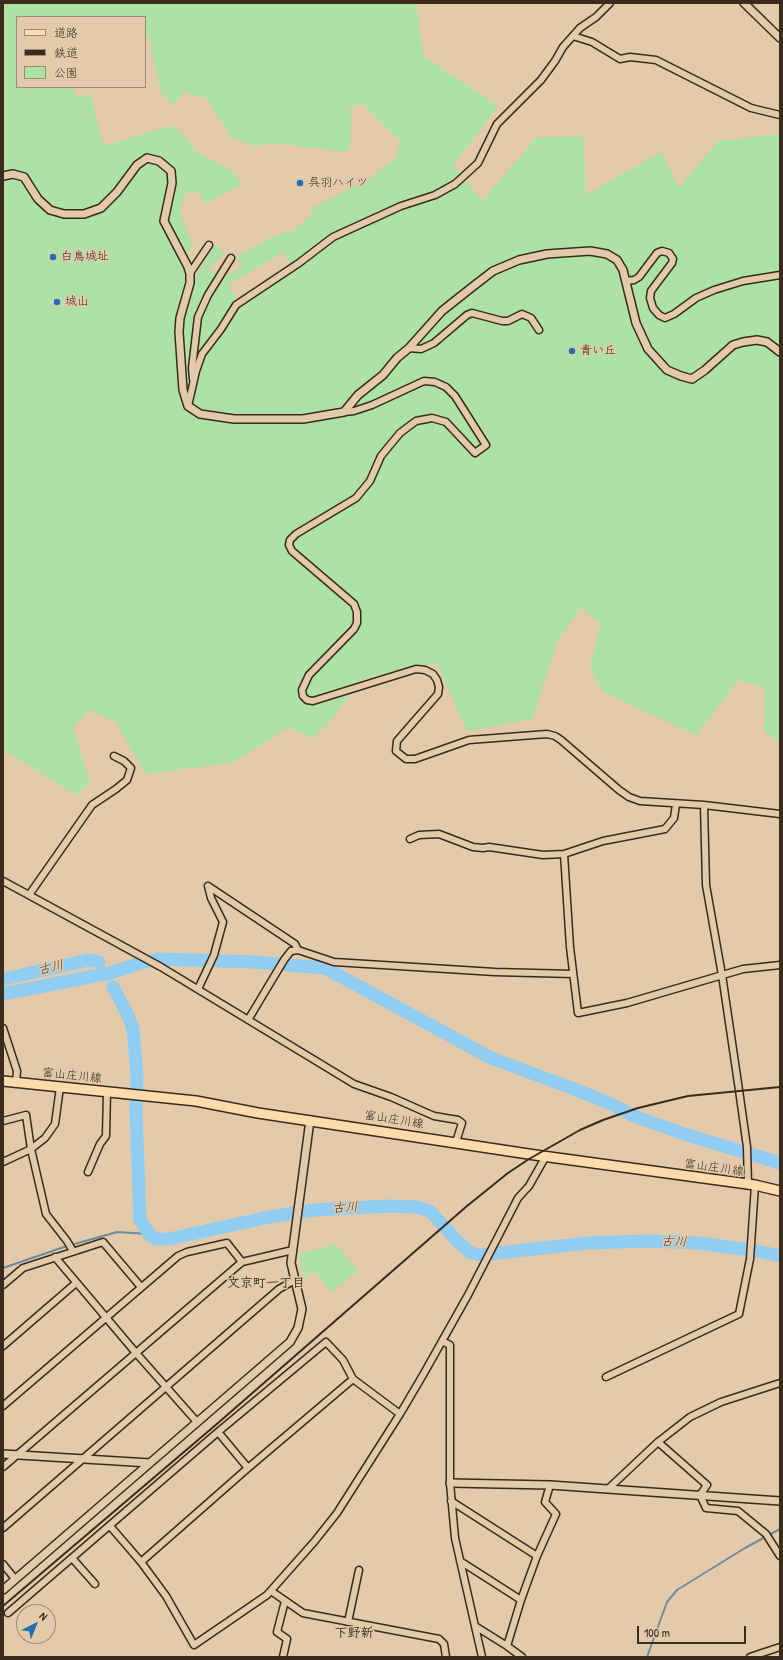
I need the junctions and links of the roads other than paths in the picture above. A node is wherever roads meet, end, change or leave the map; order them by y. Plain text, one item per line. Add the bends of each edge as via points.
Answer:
1 (610, 3) edge
2 (744, 3) edge
3 (573, 36) junction
4 (780, 38) edge
5 (780, 115) edge
6 (3, 176) edge
7 (209, 245) dead end
8 (231, 258) dead end
9 (190, 273) junction
10 (780, 275) edge
11 (626, 281) junction
12 (539, 330) dead end
13 (409, 348) junction
14 (780, 352) edge
15 (193, 385) junction
16 (188, 406) junction
17 (344, 412) junction
18 (114, 756) dead end
19 (676, 804) junction
20 (704, 805) junction
21 (780, 814) edge
22 (410, 839) dead end
23 (564, 854) junction
24 (3, 881) edge
25 (29, 895) junction
26 (298, 950) junction
27 (780, 965) edge
28 (573, 974) junction
29 (722, 975) junction
30 (198, 989) junction
31 (248, 1020) junction
32 (3, 1028) edge
33 (3, 1081) edge
34 (16, 1082) junction
35 (60, 1087) junction
36 (107, 1091) junction
37 (310, 1120) junction
38 (3, 1121) edge
39 (456, 1142) junction
40 (31, 1149) junction
41 (546, 1156) junction
42 (3, 1162) edge
43 (88, 1172) dead end
44 (752, 1185) junction
45 (780, 1191) edge
46 (293, 1250) junction
47 (73, 1251) junction
48 (55, 1258) junction
49 (242, 1262) junction
50 (295, 1280) junction
51 (76, 1283) junction
52 (3, 1285) edge
53 (141, 1288) junction
54 (106, 1318) junction
55 (442, 1341) junction
56 (3, 1346) edge
57 (136, 1353) junction
58 (606, 1377) dead end
59 (353, 1379) junction
60 (780, 1383) edge
61 (166, 1387) junction
62 (3, 1406) edge
63 (400, 1414) junction
64 (197, 1422) junction
65 (218, 1432) junction
66 (658, 1442) junction
67 (3, 1454) edge
68 (17, 1455) junction
69 (83, 1458) junction
70 (150, 1463) junction
71 (3, 1467) edge
72 (248, 1468) junction
73 (450, 1483) junction
74 (550, 1485) junction
75 (608, 1489) junction
76 (700, 1495) junction
77 (780, 1501) edge
78 (452, 1502) junction
79 (110, 1526) junction
80 (3, 1528) edge
81 (537, 1556) junction
82 (780, 1556) edge
83 (72, 1558) junction
84 (460, 1561) junction
85 (141, 1562) junction
86 (3, 1564) edge
87 (359, 1570) dead end
88 (15, 1579) junction
89 (95, 1584) dead end
90 (3, 1590) edge
91 (271, 1591) junction
92 (521, 1600) junction
93 (285, 1601) junction
94 (8, 1613) dead end
95 (348, 1622) junction
96 (475, 1626) junction
97 (507, 1646) junction
98 (780, 1647) edge
99 (283, 1657) edge
100 (446, 1657) edge
101 (482, 1657) edge
102 (522, 1657) edge
103 (750, 1657) edge

1 - 3 street
2 - 4 street
3 - 5 street via 592,42 620,59 630,57 656,60 750,108
3 - 15 street via 541,80 497,124 478,163 455,184 435,195 401,206 333,237 236,305 202,354
6 - 9 street via 13,174 24,177 38,199 50,210 64,214 84,214 101,208 137,165 147,158 159,161 171,171 172,183 164,221
7 - 9 street
8 - 15 street via 208,295 198,317 192,368
9 - 16 street via 179,332 183,390
10 - 11 street via 743,281 714,290 665,318 659,316 653,308 650,298 651,291 672,263 673,259 669,252 657,253 639,277
11 - 13 street via 617,260 607,254 547,254 519,260 493,271 459,297 442,311
11 - 14 street via 636,323 648,349 667,370 692,379 733,345 743,342 767,342
12 - 13 street via 531,318 522,314 502,321 472,313 434,343 420,350
13 - 17 street via 358,395
15 - 16 street
16 - 17 street via 200,414 234,419 303,419
17 - 19 street via 372,405 424,380 435,382 446,387 455,396 486,445 475,453 446,422 432,418 416,421 400,434 381,456 370,481 356,498 290,540 292,551 354,604 357,612 354,629 309,675 302,690 303,696 313,701 416,669 425,670 433,674 437,680 438,694 397,741 396,751 406,759 415,759 469,740 547,734 561,740 629,797 640,801
18 - 25 street via 131,768 127,780 92,805
19 - 20 street
19 - 23 street via 674,818 665,829 603,841
20 - 21 street
20 - 29 street via 706,885
22 - 23 street via 419,835 439,834 473,847 543,855
23 - 28 street
24 - 25 street
25 - 30 street
26 - 28 street via 334,962
26 - 30 street via 295,944 208,886 223,922 214,956
26 - 31 street via 291,951 284,960
27 - 29 street via 743,969
28 - 29 street via 578,1014 627,1003
29 - 44 street
30 - 31 street
31 - 39 street via 354,1084 434,1116 458,1120 462,1123
32 - 34 street via 17,1071
33 - 34 main road, 富山庄川線
34 - 35 main road, 富山庄川線
35 - 36 main road, 富山庄川線
35 - 40 street via 55,1124 45,1138
36 - 37 main road, 富山庄川線 via 196,1101
36 - 43 street via 106,1136
37 - 39 main road, 富山庄川線
37 - 46 street
38 - 40 street via 26,1115
39 - 41 main road, 富山庄川線
40 - 42 street
40 - 47 street via 46,1214
41 - 44 main road, 富山庄川線
41 - 55 street via 529,1186 518,1198
44 - 45 main road, 富山庄川線
44 - 58 street via 750,1259 740,1314
46 - 49 street
46 - 50 street via 291,1263
47 - 48 street
47 - 53 street via 103,1242
48 - 51 street
48 - 52 street via 23,1268
49 - 53 street via 227,1243 187,1252 178,1256
49 - 57 street
50 - 61 street via 279,1289
50 - 64 street via 302,1309 298,1328 290,1342
51 - 54 street
51 - 56 street
53 - 54 street
54 - 57 street
54 - 62 street
55 - 63 street
55 - 73 street via 450,1346
57 - 61 street
57 - 68 street
59 - 63 street
59 - 65 street via 343,1360 326,1342
59 - 72 street
60 - 66 street via 721,1402 690,1417
61 - 64 street
61 - 69 street
63 - 91 street via 337,1512
64 - 70 street
65 - 72 street
65 - 79 street
66 - 75 street
66 - 76 street via 707,1485
67 - 68 street
68 - 69 street
68 - 71 street
69 - 70 street
69 - 80 street
70 - 88 street
72 - 85 street
73 - 74 street
73 - 78 street
74 - 75 street
74 - 81 street via 545,1502 556,1514
75 - 76 street
76 - 77 street
76 - 82 street via 706,1508 738,1511 766,1534
78 - 81 street
78 - 84 street
79 - 83 street
79 - 85 street
81 - 92 street
83 - 89 street
83 - 94 street
84 - 92 street
84 - 96 street
85 - 91 street via 166,1596 194,1644
86 - 88 street
87 - 95 street
88 - 90 street
91 - 93 street
92 - 97 street
93 - 95 street via 304,1613
93 - 99 street via 277,1632 287,1639
95 - 100 street via 439,1639 444,1644
96 - 97 street
96 - 101 street
97 - 102 street
98 - 103 street

